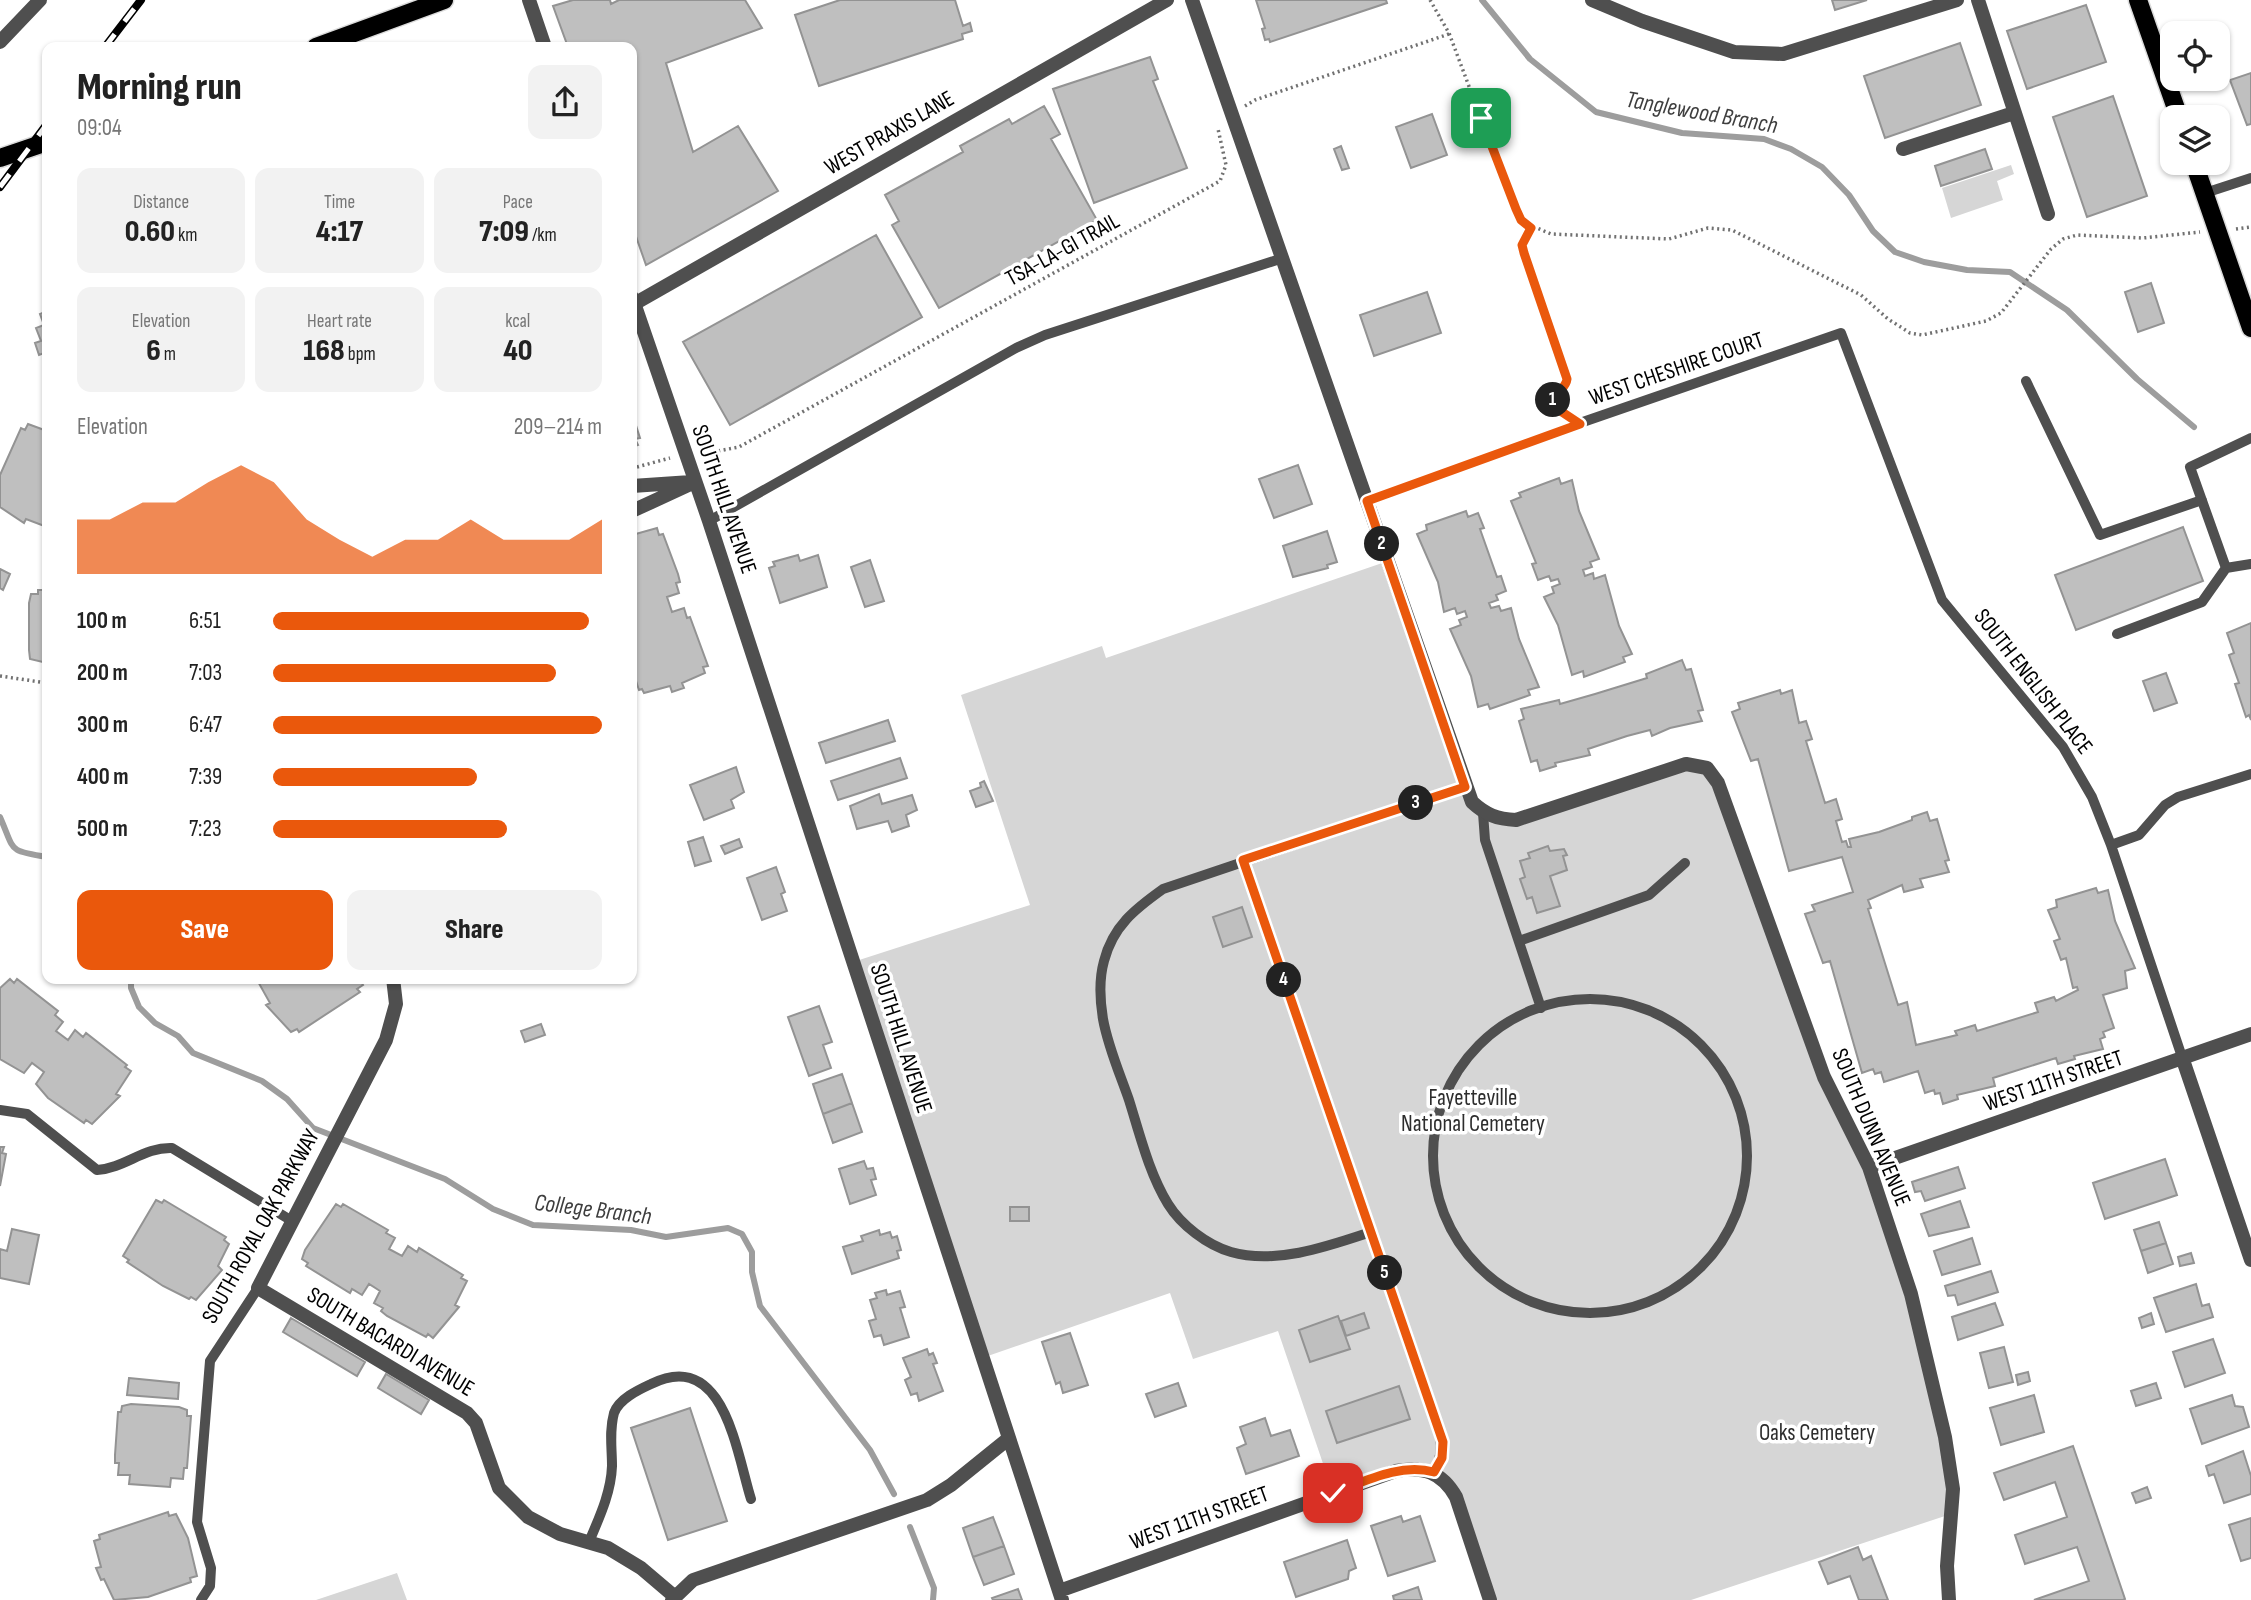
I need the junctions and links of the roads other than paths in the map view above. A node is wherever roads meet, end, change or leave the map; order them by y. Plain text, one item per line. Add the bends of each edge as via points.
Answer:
1 (40, 0) edge
2 (444, 0) edge
3 (528, 0) edge
4 (1167, 0) edge
5 (1192, 0) edge
6 (1592, 0) edge
7 (1957, 0) edge
8 (1978, 0) edge
9 (2138, 0) edge
10 (0, 42) edge
11 (330, 42) edge
12 (543, 42) edge
13 (2175, 105) edge
14 (2014, 113) junction
15 (42, 144) edge
16 (1903, 149) dead end
17 (0, 158) edge
18 (2198, 175) edge
19 (2251, 178) edge
20 (2205, 193) junction
21 (2048, 214) dead end
22 (1283, 258) junction
23 (637, 299) edge
24 (637, 312) edge
25 (2251, 328) edge
26 (1841, 333) joint
27 (2026, 381) dead end
28 (2251, 438) edge
29 (695, 482) junction
30 (637, 486) edge
31 (2202, 500) junction
32 (1367, 501) junction
33 (637, 509) edge
34 (709, 521) junction
35 (2251, 564) edge
36 (2226, 568) junction
37 (2117, 634) dead end
38 (2251, 774) edge
39 (1465, 787) junction
40 (1483, 813) junction
41 (2111, 845) junction
42 (1243, 860) junction
43 (1685, 863) dead end
44 (1519, 941) junction
45 (394, 984) edge
46 (1541, 1008) junction
47 (2251, 1034) edge
48 (2183, 1060) junction
49 (0, 1110) edge
50 (1869, 1167) junction
51 (292, 1221) junction
52 (1371, 1233) junction
53 (2251, 1260) edge
54 (258, 1287) junction
55 (1008, 1439) junction
56 (1434, 1472) junction
57 (751, 1499) dead end
58 (589, 1542) junction
59 (1060, 1596) edge
60 (673, 1598) edge
61 (201, 1600) edge
62 (1490, 1600) edge
63 (1949, 1600) edge

1 - 10 street
2 - 11 main road
3 - 12 street
4 - 23 street, WEST PRAXIS LANE
5 - 22 street
6 - 7 street via 1734,52 1783,54
8 - 14 street
9 - 13 main road
14 - 16 street
14 - 21 street
15 - 17 main road
18 - 20 main road
19 - 20 lane
20 - 25 main road
22 - 32 street
22 - 34 lane via 1016,348
24 - 29 street, SOUTH HILL AVENUE
26 - 32 lane, WEST CHESHIRE COURT
26 - 41 lane, SOUTH ENGLISH PLACE via 1942,600 2063,747 2092,797
27 - 31 lane via 2100,536
28 - 31 lane via 2190,467
29 - 30 street
29 - 33 street
29 - 34 street, SOUTH HILL AVENUE
31 - 36 lane
32 - 39 street
34 - 55 street, SOUTH HILL AVENUE
35 - 36 lane
36 - 37 lane via 2202,603
38 - 41 lane via 2178,797 2139,835
39 - 40 street
39 - 42 lane
40 - 44 lane via 1485,840
40 - 50 street, SOUTH DUNN AVENUE via 1499,820 1516,820 1686,764 1707,768 1718,783 1824,1077
41 - 48 lane, SOUTH ENGLISH PLACE
42 - 52 lane
42 - 52 lane via 1163,889 1128,914 1112,937 1104,962 1103,1019 1155,1180 1186,1226 1230,1252 1278,1256
43 - 44 lane via 1649,895
44 - 46 lane
45 - 51 street, SOUTH ROYAL OAK PARKWAY via 396,1004 386,1040
46 - 46 lane via 1491,1036 1452,1083 1434,1142 1440,1203 1469,1257 1516,1295 1574,1312 1634,1307 1688,1278 1728,1231 1746,1173 1747,1142 1741,1112 1712,1058 1665,1018 1606,1001
47 - 48 street, WEST 11TH STREET
48 - 50 street, WEST 11TH STREET
48 - 53 street
49 - 51 lane via 27,1114 97,1170 116,1168 155,1147 172,1148
50 - 63 street, SOUTH DUNN AVENUE via 1911,1294 1945,1437 1953,1489
51 - 54 street, SOUTH ROYAL OAK PARKWAY
52 - 56 lane via 1443,1442 1442,1458
54 - 58 street, SOUTH BACARDI AVENUE via 467,1413 476,1423 499,1488 528,1517 560,1534
54 - 61 lane, SOUTH ROYAL OAK PARKWAY via 210,1361 197,1522 211,1568 211,1586
55 - 59 street, SOUTH HILL AVENUE
55 - 60 street via 927,1500 694,1580
56 - 59 street, WEST 11TH STREET via 1415,1467 1396,1471
56 - 62 street via 1448,1482 1456,1497
57 - 58 lane via 720,1400 709,1386 685,1377 658,1381 632,1394 615,1410 605,1504
58 - 60 street, SOUTH BACARDI AVENUE via 641,1568

